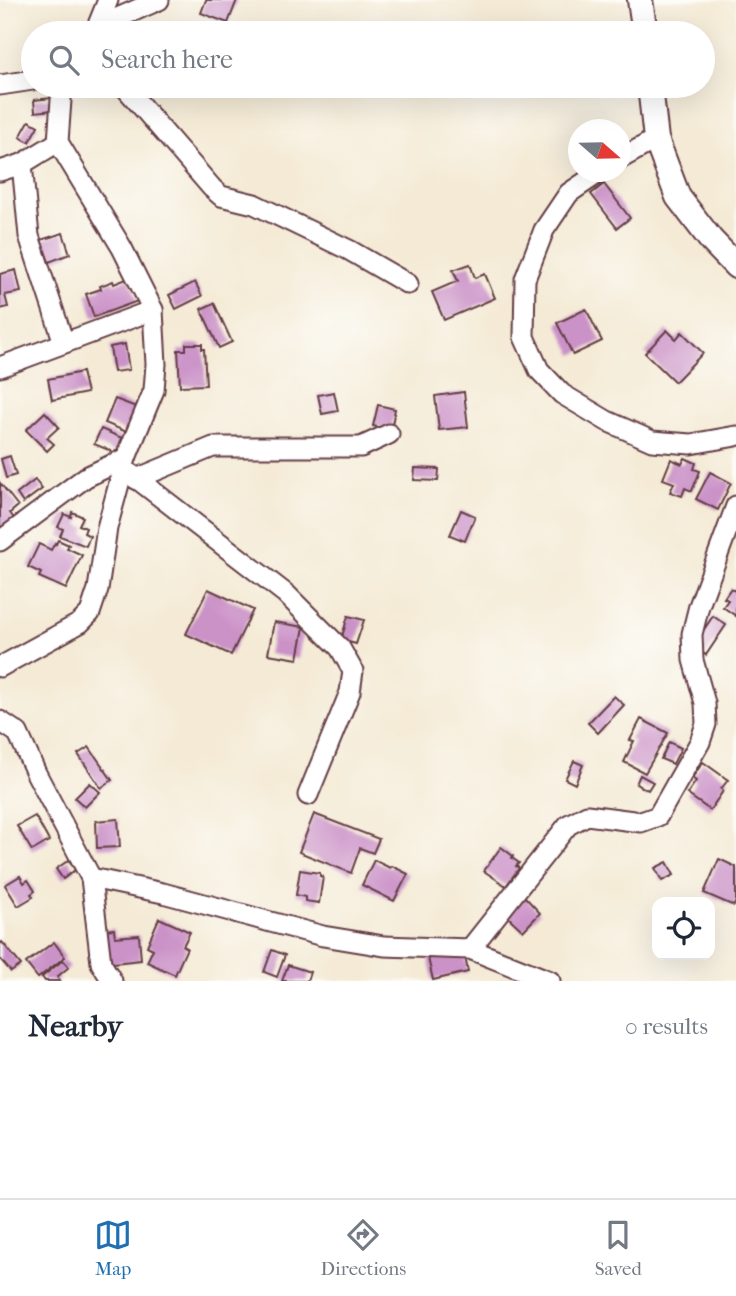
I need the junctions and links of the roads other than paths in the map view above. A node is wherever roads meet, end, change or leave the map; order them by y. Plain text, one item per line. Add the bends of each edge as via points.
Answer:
1 (108, 0) edge
2 (159, 0) edge
3 (640, 0) edge
4 (98, 21) edge
5 (114, 21) edge
6 (643, 21) edge
7 (21, 82) edge
8 (0, 85) edge
9 (61, 98) edge
10 (134, 98) edge
11 (651, 98) edge
12 (656, 139) junction
13 (58, 142) junction
14 (631, 153) edge
15 (22, 164) junction
16 (0, 171) edge
17 (585, 182) edge
18 (736, 266) edge
19 (408, 284) dead end
20 (153, 310) junction
21 (64, 343) junction
22 (0, 367) edge
23 (389, 434) dead end
24 (736, 436) edge
25 (128, 468) junction
26 (736, 506) edge
27 (0, 541) edge
28 (0, 667) edge
29 (0, 721) edge
30 (308, 795) dead end
31 (91, 878) junction
32 (470, 949) junction
33 (112, 981) edge
34 (550, 981) edge

1 - 4 street
2 - 5 street
3 - 6 street
7 - 8 street
9 - 13 street
10 - 19 street via 221,195 254,204
11 - 12 street
12 - 14 street
12 - 18 street via 678,197
13 - 15 street
13 - 20 street via 122,247
15 - 16 street
15 - 21 street via 29,236
17 - 24 street via 569,193 544,230 525,279 524,337 539,370 562,394 652,441 691,444
20 - 21 street
20 - 25 street via 154,390
21 - 22 street
23 - 25 street via 362,447 213,447
25 - 27 street via 86,477
25 - 28 street via 107,528 90,612 80,623
25 - 30 street via 286,594 340,648 353,671 350,692
26 - 32 street via 692,634 706,724 668,800 658,816 641,822 587,815 568,825
29 - 31 street via 18,733
31 - 32 street via 323,936 384,946
31 - 33 street via 101,963
32 - 34 street

